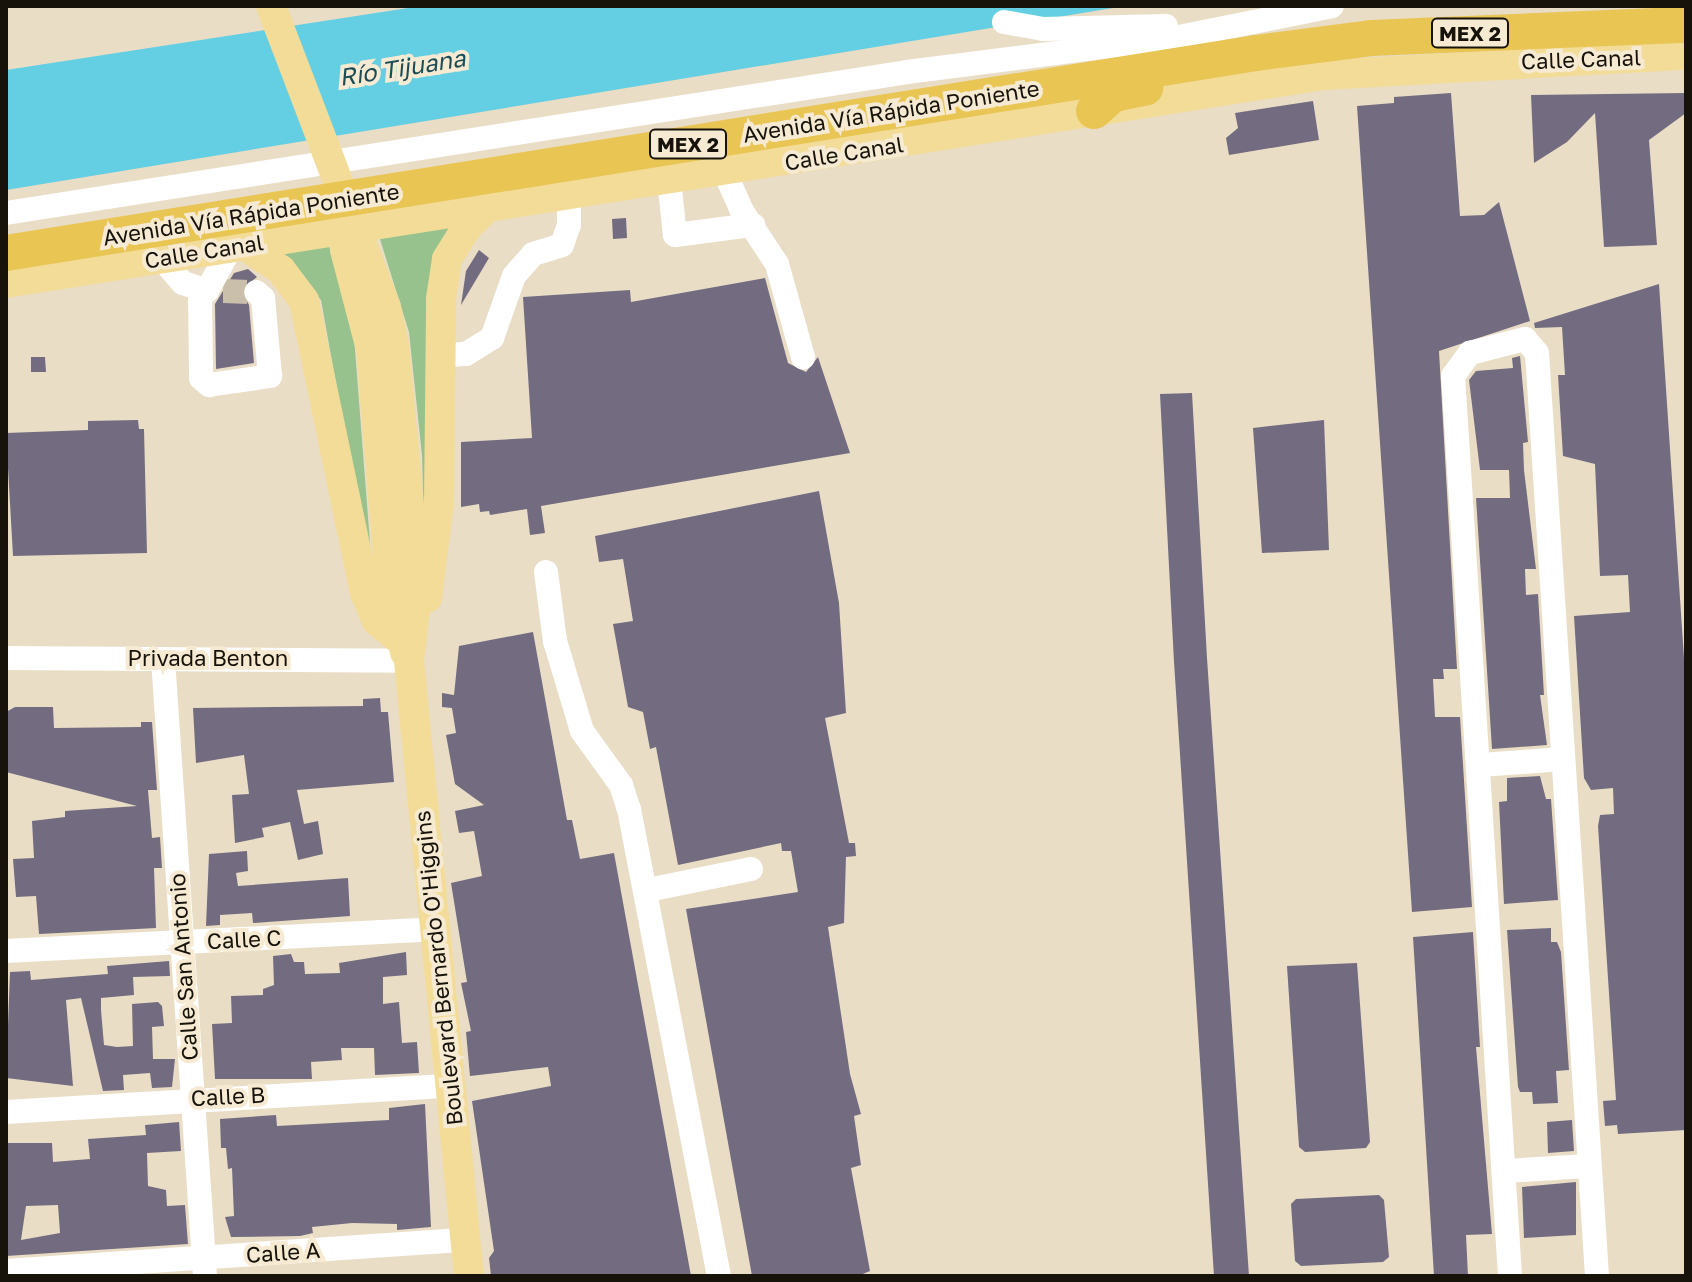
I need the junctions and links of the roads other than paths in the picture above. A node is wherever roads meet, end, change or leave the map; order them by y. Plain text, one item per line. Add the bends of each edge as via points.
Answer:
1 (250, 6) edge
2 (271, 6) edge
3 (1332, 6) edge
4 (1004, 22) dead end
5 (1225, 24) junction
6 (1686, 25) edge
7 (1569, 28) junction
8 (1371, 38) junction
9 (1686, 41) edge
10 (1686, 55) edge
11 (1094, 111) junction
12 (725, 173) junction
13 (669, 180) junction
14 (569, 193) junction
15 (492, 203) junction
16 (6, 213) edge
17 (753, 225) junction
18 (238, 246) junction
19 (6, 253) edge
20 (161, 258) junction
21 (358, 260) junction
22 (6, 283) edge
23 (210, 291) junction
24 (256, 292) dead end
25 (441, 356) junction
26 (803, 357) dead end
27 (546, 572) dead end
28 (407, 644) junction
29 (6, 658) edge
30 (163, 659) junction
31 (1563, 759) junction
32 (1480, 765) junction
33 (751, 869) dead end
34 (648, 890) junction
35 (434, 929) junction
36 (179, 942) junction
37 (6, 951) edge
38 (449, 1086) junction
39 (194, 1098) junction
40 (6, 1112) edge
41 (1588, 1166) junction
42 (1505, 1171) junction
43 (465, 1240) junction
44 (205, 1267) edge
45 (6, 1271) edge
46 (469, 1276) edge
47 (719, 1276) edge
48 (1510, 1276) edge
49 (1597, 1276) edge

1 - 21 main road, Boulevard Bernardo O'Higgins
2 - 21 main road, Boulevard Bernardo O'Higgins
3 - 5 street
4 - 5 street via 1043,29
5 - 16 street via 1174,38 907,72
6 - 7 highway, Avenida Vía Rápida Poniente / MEX 2
7 - 8 highway, Avenida Vía Rápida Poniente / MEX 2
7 - 9 highway via 1605,40
8 - 11 highway via 1346,52 1113,94
8 - 19 highway, Avenida Vía Rápida Poniente / MEX 2
10 - 11 main road, Calle Canal via 1387,68
11 - 12 main road, Calle Canal
12 - 13 main road, Calle Canal
12 - 17 street
13 - 14 main road, Calle Canal
13 - 17 street via 675,235
14 - 15 main road, Calle Canal
14 - 25 street via 569,225 562,245 533,254 514,276 492,338 466,354
15 - 18 main road, Calle Canal
15 - 25 main road via 467,227 447,259
17 - 26 street via 777,264
18 - 20 main road, Calle Canal
18 - 23 street
18 - 28 main road via 281,270 304,301 365,593 377,621
20 - 22 main road, Calle Canal
20 - 23 street via 183,283
21 - 28 main road, Boulevard Bernardo O'Higgins
23 - 24 street via 201,378 209,385 270,376 263,298
25 - 28 main road via 436,553
27 - 34 street via 566,685 582,731 621,785
28 - 30 street, Privada Benton
28 - 35 main road, Boulevard Bernardo O'Higgins
29 - 30 street, Privada Benton
30 - 36 street, Calle San Antonio
31 - 32 street
31 - 32 street via 1537,353 1531,342 1514,340 1470,353 1453,376
31 - 41 street
32 - 42 street
33 - 34 street
34 - 47 street
35 - 36 street, Calle C
35 - 38 main road, Boulevard Bernardo O'Higgins
36 - 37 street, Calle C
36 - 39 street, Calle San Antonio
38 - 39 street, Calle B
38 - 43 main road, Boulevard Bernardo O'Higgins
39 - 40 street, Calle B
39 - 44 street, Calle San Antonio
41 - 42 street
41 - 49 street
42 - 48 street
43 - 44 street, Calle A
43 - 46 main road, Boulevard Bernardo O'Higgins
44 - 45 street, Calle A

